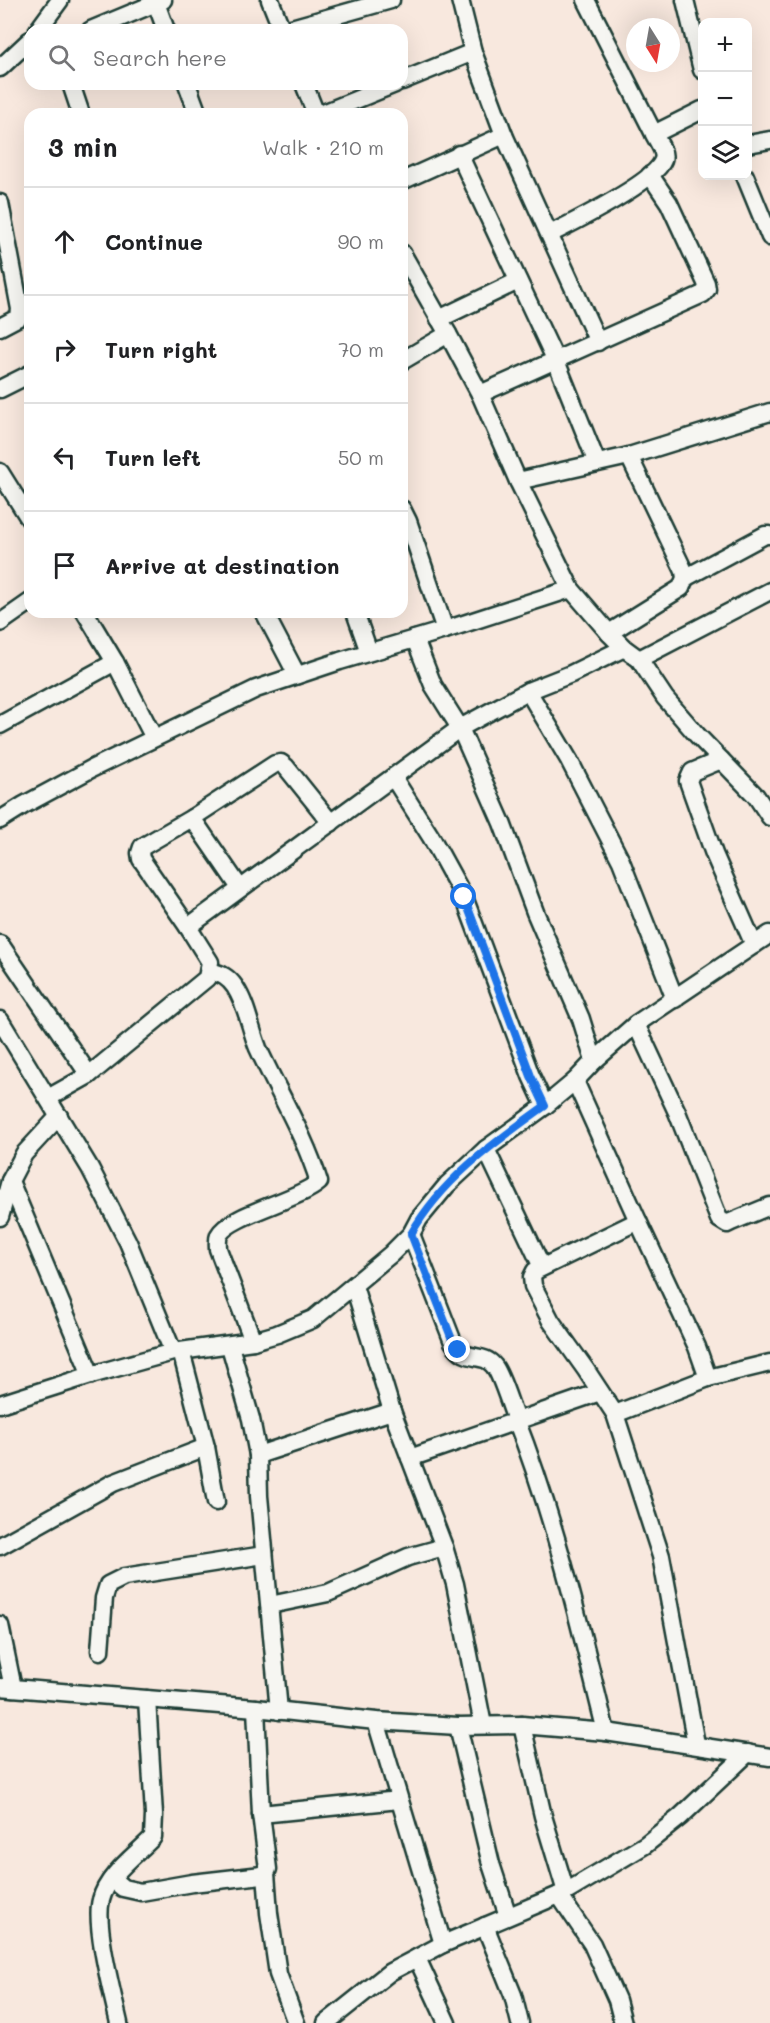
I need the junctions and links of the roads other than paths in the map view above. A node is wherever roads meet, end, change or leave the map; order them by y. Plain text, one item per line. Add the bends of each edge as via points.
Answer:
1 (60, 0) edge
2 (270, 0) edge
3 (391, 0) edge
4 (460, 0) edge
5 (586, 0) edge
6 (685, 0) edge
7 (159, 1) edge
8 (42, 24) edge
9 (105, 24) edge
10 (165, 24) edge
11 (280, 24) edge
12 (305, 24) edge
13 (24, 47) edge
14 (473, 52) junction
15 (698, 54) edge
16 (0, 68) edge
17 (408, 79) edge
18 (73, 90) edge
19 (189, 90) edge
20 (306, 90) edge
21 (379, 90) edge
22 (79, 108) edge
23 (196, 108) edge
24 (314, 108) edge
25 (336, 108) edge
26 (698, 112) edge
27 (654, 134) junction
28 (504, 135) junction
29 (770, 140) edge
30 (752, 143) edge
31 (459, 154) junction
32 (650, 175) junction
33 (408, 178) edge
34 (747, 180) edge
35 (0, 202) edge
36 (550, 234) junction
37 (770, 237) edge
38 (408, 264) edge
39 (518, 281) junction
40 (440, 319) junction
41 (0, 327) edge
42 (448, 334) junction
43 (598, 342) junction
44 (408, 357) edge
45 (556, 361) junction
46 (24, 377) edge
47 (0, 389) edge
48 (480, 394) junction
49 (770, 412) edge
50 (629, 456) junction
51 (597, 463) junction
52 (0, 472) edge
53 (518, 481) junction
54 (24, 510) edge
55 (408, 521) edge
56 (770, 535) edge
57 (685, 578) junction
58 (571, 589) junction
59 (770, 591) edge
60 (24, 606) edge
61 (89, 618) edge
62 (267, 618) edge
63 (357, 618) edge
64 (0, 623) edge
65 (445, 630) junction
66 (609, 633) junction
67 (415, 639) junction
68 (624, 648) junction
69 (369, 652) junction
70 (639, 659) junction
71 (115, 662) junction
72 (297, 675) junction
73 (528, 691) junction
74 (0, 725) edge
75 (460, 729) junction
76 (154, 738) junction
77 (722, 760) junction
78 (393, 777) junction
79 (770, 817) edge
80 (192, 818) junction
81 (0, 820) edge
82 (331, 824) junction
83 (240, 888) junction
84 (188, 927) junction
85 (770, 934) edge
86 (0, 944) edge
87 (754, 945) junction
88 (210, 971) junction
89 (675, 999) junction
90 (0, 1020) edge
91 (636, 1024) junction
92 (594, 1061) junction
93 (89, 1075) junction
94 (575, 1081) junction
95 (48, 1098) junction
96 (545, 1106) junction
97 (59, 1116) junction
98 (486, 1149) junction
99 (10, 1181) junction
100 (770, 1206) edge
101 (0, 1217) edge
102 (638, 1221) junction
103 (411, 1234) junction
104 (542, 1267) junction
105 (354, 1286) junction
106 (253, 1341) junction
107 (230, 1346) junction
108 (177, 1352) junction
109 (770, 1363) edge
110 (91, 1375) junction
111 (708, 1378) junction
112 (600, 1392) junction
113 (0, 1404) edge
114 (392, 1412) junction
115 (615, 1414) junction
116 (517, 1422) junction
117 (206, 1448) junction
118 (258, 1455) junction
119 (410, 1458) junction
120 (216, 1502) dead end
121 (0, 1546) edge
122 (444, 1547) junction
123 (264, 1555) junction
124 (270, 1605) junction
125 (0, 1625) edge
126 (100, 1652) dead end
127 (6, 1687) edge
128 (147, 1699) junction
129 (256, 1708) junction
130 (279, 1711) junction
131 (376, 1721) junction
132 (458, 1725) junction
133 (483, 1725) junction
134 (522, 1725) junction
135 (606, 1732) junction
136 (696, 1744) junction
137 (748, 1753) junction
138 (770, 1757) edge
139 (399, 1800) junction
140 (261, 1814) junction
141 (266, 1873) junction
142 (112, 1879) junction
143 (562, 1893) junction
144 (508, 1916) junction
145 (485, 1926) junction
146 (443, 1944) junction
147 (417, 1958) junction
148 (119, 2023) edge
149 (296, 2023) edge
150 (326, 2023) edge
151 (447, 2023) edge
152 (520, 2023) edge
153 (623, 2023) edge

1 - 8 street
2 - 11 street
3 - 12 street
4 - 14 street
5 - 27 street
6 - 15 street
7 - 9 street
7 - 10 street
13 - 16 street
14 - 17 street
14 - 28 street
18 - 22 street
19 - 23 street
20 - 24 street
21 - 25 street
26 - 27 street
27 - 32 street via 664,153
28 - 31 street
28 - 36 street
29 - 30 street
31 - 33 street
31 - 39 street
32 - 36 street via 604,207
32 - 43 street via 669,203 707,289
34 - 37 street
35 - 41 street via 20,309 19,317
36 - 43 street
38 - 40 street
39 - 40 street
39 - 45 street
40 - 42 street
42 - 44 street
42 - 48 street
43 - 45 street
45 - 48 street
45 - 51 street
46 - 47 street
48 - 53 street
49 - 50 street
50 - 51 street
50 - 57 street
51 - 53 street
52 - 54 street
53 - 58 street
55 - 65 street
56 - 57 street
57 - 66 street via 681,588
58 - 65 street
58 - 66 street
59 - 70 street
60 - 64 street
61 - 71 street
62 - 72 street
63 - 69 street
65 - 67 street
66 - 68 street
67 - 69 street
67 - 75 street via 433,685
68 - 70 street
68 - 73 street
69 - 72 street
70 - 77 street via 665,698
71 - 74 street
71 - 76 street
72 - 76 street via 256,689
73 - 75 street
73 - 89 street via 621,861
75 - 78 street
75 - 92 street via 502,823
76 - 81 street
77 - 79 street
77 - 87 street via 692,772 688,781 714,854
78 - 82 street
78 - 96 street via 464,897
80 - 82 street via 270,766 281,763
80 - 83 street
80 - 84 street via 142,848 140,853
82 - 83 street
83 - 84 street
84 - 88 street via 210,962
85 - 87 street
86 - 93 street
87 - 89 street
88 - 93 street via 207,978
88 - 106 street via 225,975 243,1001 257,1045 319,1182 220,1232 218,1249
89 - 91 street
90 - 95 street
91 - 92 street
91 - 100 street via 677,1112 719,1220 727,1224
92 - 94 street
93 - 95 street
94 - 96 street
94 - 102 street
95 - 97 street
96 - 98 street
97 - 99 street via 24,1154
97 - 108 street via 128,1242
98 - 103 street via 447,1185
98 - 104 street
99 - 101 street
99 - 110 street
102 - 104 street
102 - 111 street via 698,1347
103 - 105 street
103 - 116 street via 453,1342 465,1355 495,1366
104 - 112 street via 532,1277 533,1286 550,1321
105 - 106 street via 313,1319
105 - 114 street
106 - 107 street
107 - 108 street
107 - 118 street
108 - 110 street
108 - 117 street
109 - 111 street
110 - 113 street
111 - 115 street
112 - 115 street
112 - 116 street
114 - 118 street
114 - 119 street
115 - 136 street via 661,1556
116 - 119 street
116 - 135 street via 540,1485
117 - 120 street
117 - 121 street via 113,1483
118 - 123 street
119 - 122 street
122 - 124 street via 408,1557 328,1593
122 - 133 street
123 - 124 street
123 - 126 street via 124,1578 108,1585
124 - 130 street
125 - 127 street
127 - 128 street
128 - 129 street
128 - 142 street via 153,1837
129 - 130 street
129 - 140 street
130 - 131 street
131 - 132 street
131 - 139 street
132 - 133 street
132 - 144 street via 491,1864
133 - 134 street
134 - 135 street
134 - 143 street
135 - 136 street
136 - 137 street
137 - 138 street
137 - 143 street via 645,1845
139 - 140 street
139 - 146 street
140 - 141 street
141 - 142 street via 141,1892 123,1888
141 - 149 street via 278,1974
142 - 148 street via 100,1900 100,1926
143 - 144 street
143 - 153 street via 592,1944
144 - 145 street
145 - 146 street
145 - 152 street
146 - 147 street
147 - 150 street via 390,1972
147 - 151 street

